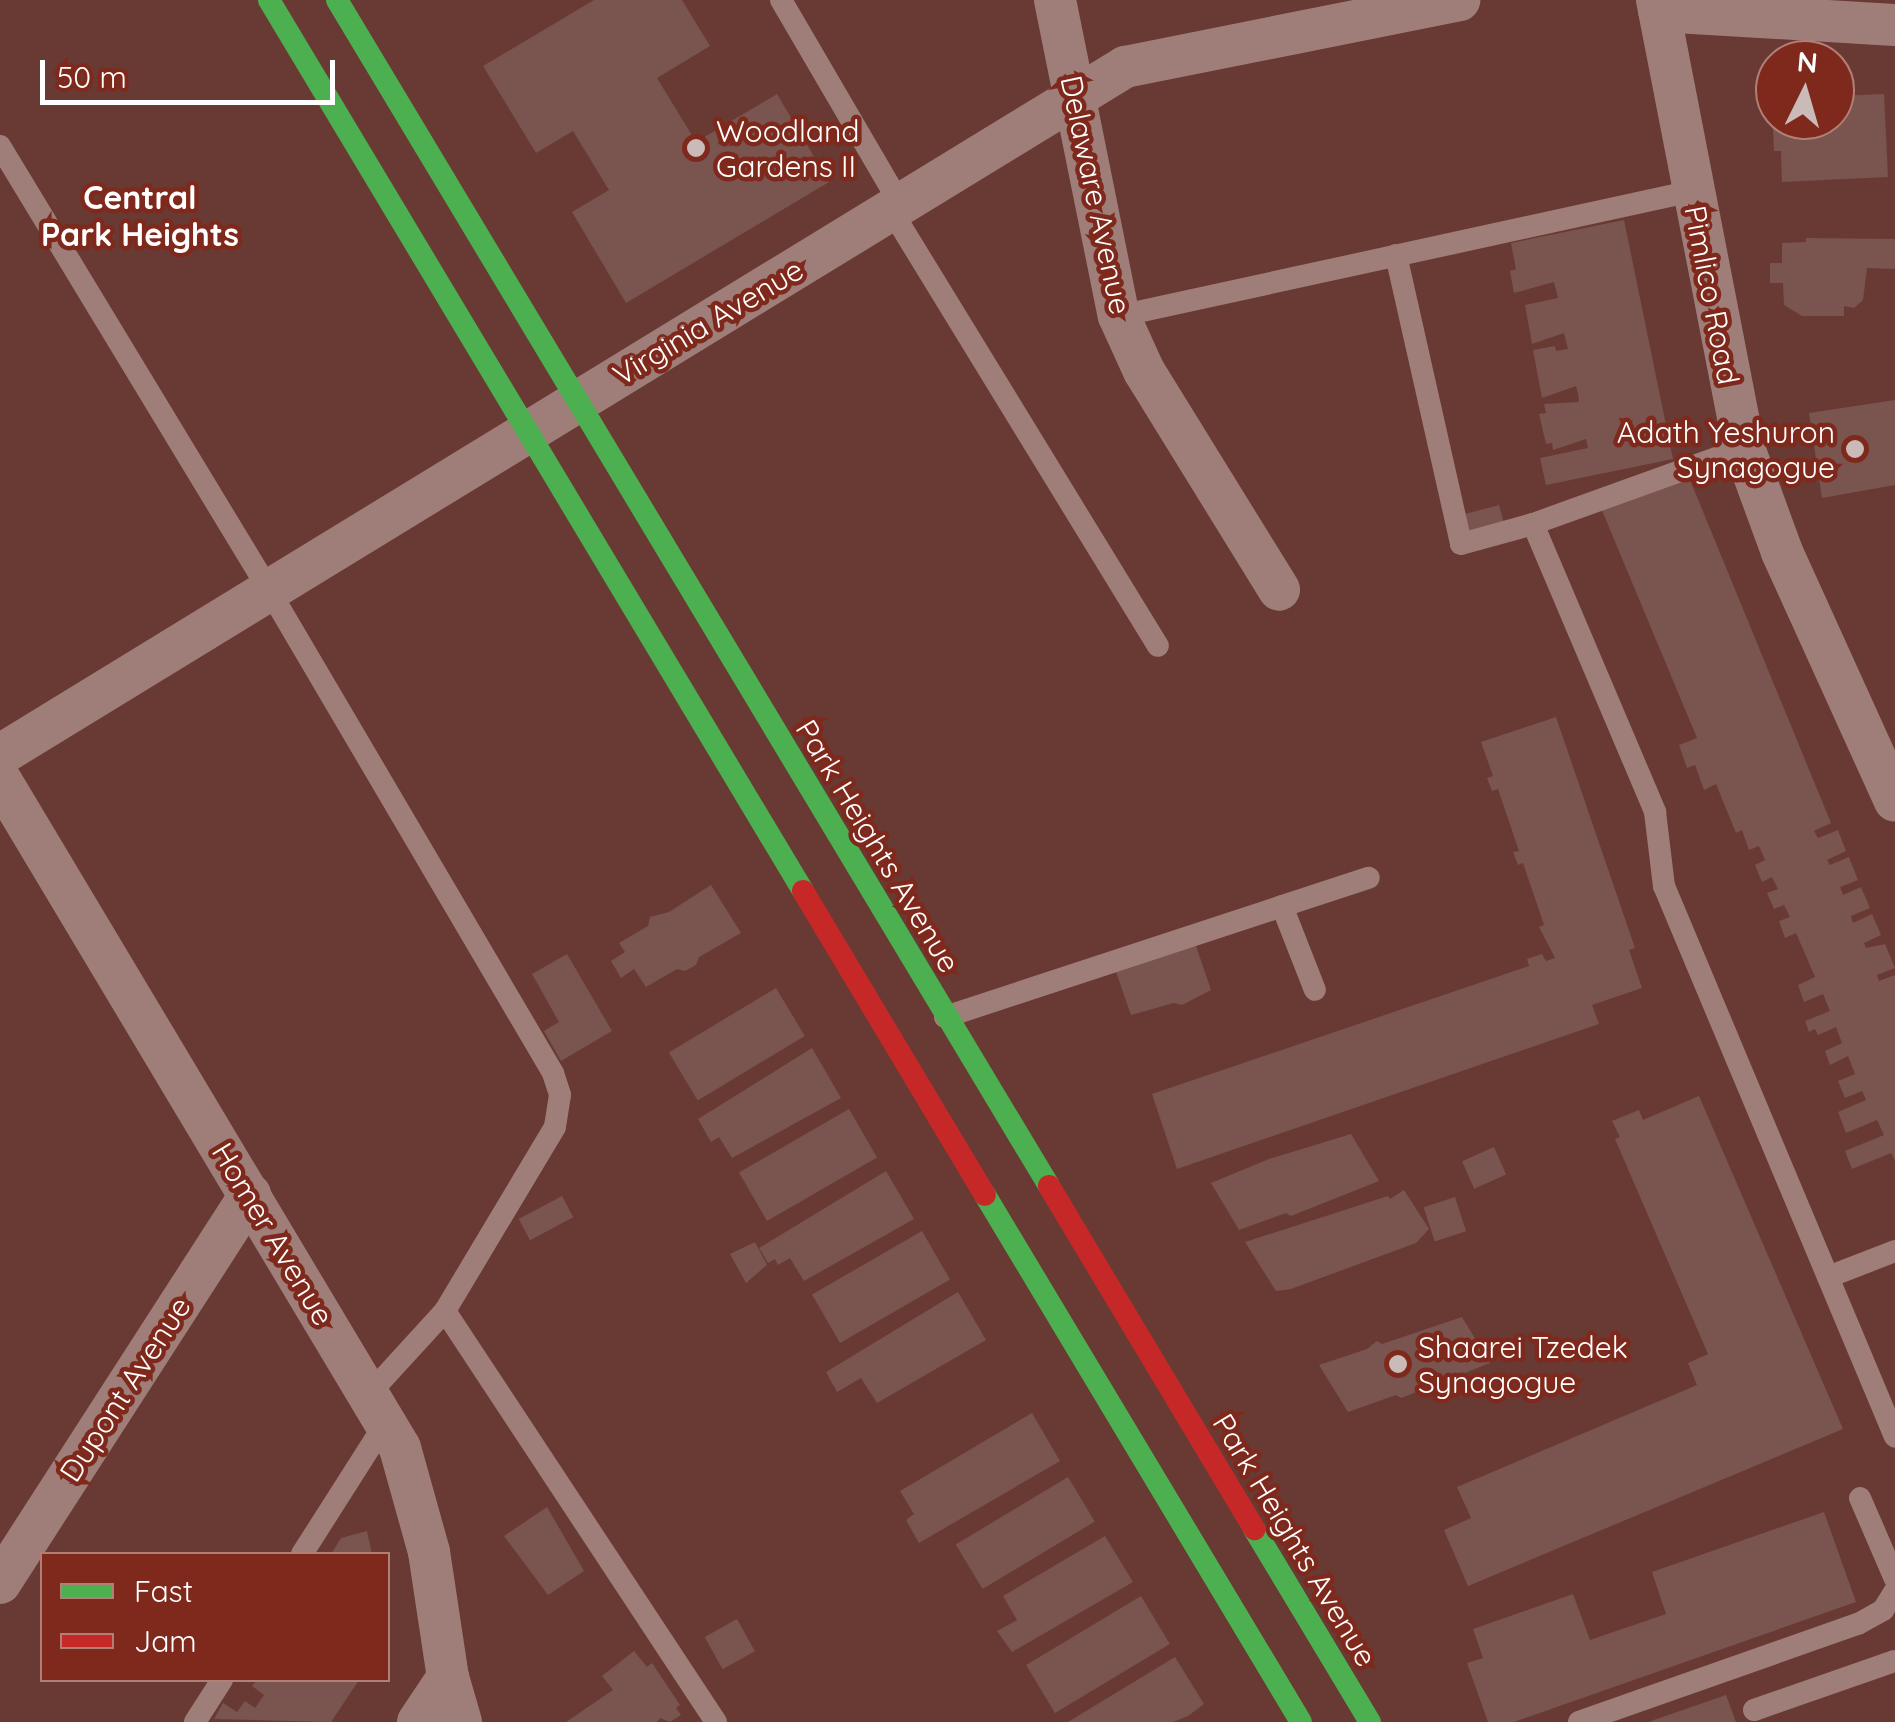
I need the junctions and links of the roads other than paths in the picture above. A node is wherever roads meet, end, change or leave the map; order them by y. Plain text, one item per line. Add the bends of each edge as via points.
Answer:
1 (269, 0) edge
2 (337, 0) edge
3 (780, 0) edge
4 (1055, 0) edge
5 (1459, 0) edge
6 (1658, 5) edge
7 (1895, 25) edge
8 (1075, 96) junction
9 (0, 146) edge
10 (1692, 191) junction
11 (896, 207) junction
12 (1396, 255) junction
13 (1119, 316) junction
14 (576, 401) junction
15 (528, 431) junction
16 (1744, 448) junction
17 (1533, 524) junction
18 (269, 590) junction
19 (1278, 590) dead end
20 (1158, 646) dead end
21 (1881, 734) edge
22 (0, 755) edge
23 (0, 780) edge
24 (1895, 802) edge
25 (1368, 878) dead end
26 (1282, 906) junction
27 (1315, 990) dead end
28 (946, 1017) junction
29 (250, 1196) junction
30 (1895, 1250) edge
31 (1828, 1278) junction
32 (446, 1311) junction
33 (377, 1408) junction
34 (1895, 1437) edge
35 (1860, 1498) dead end
36 (1202, 1502) junction
37 (303, 1552) edge
38 (1895, 1579) edge
39 (0, 1584) edge
40 (1895, 1591) edge
41 (1895, 1662) edge
42 (448, 1677) junction
43 (221, 1682) edge
44 (1754, 1710) dead end
45 (196, 1722) edge
46 (418, 1722) edge
47 (462, 1722) edge
48 (716, 1722) edge
49 (1301, 1722) edge
50 (1370, 1722) edge
51 (1579, 1722) edge

1 - 15 main road, Park Heights Avenue
2 - 14 main road, Park Heights Avenue
3 - 11 lane
4 - 8 street, Delaware Avenue
5 - 8 street, Virginia Avenue via 1125,67
6 - 7 street
6 - 10 street, Pimlico Road
8 - 11 street, Virginia Avenue
8 - 13 street, Delaware Avenue
9 - 18 lane
10 - 12 lane
10 - 16 street, Pimlico Road
11 - 14 street, Virginia Avenue
11 - 20 lane
12 - 13 lane
12 - 17 lane via 1460,544
13 - 19 street, Delaware Avenue via 1144,371
14 - 15 street, Virginia Avenue
14 - 28 main road, Park Heights Avenue
15 - 18 street, Virginia Avenue
15 - 36 main road, Park Heights Avenue
16 - 17 lane
16 - 21 street, Pimlico Road via 1782,552
17 - 31 lane via 1654,812 1664,886
18 - 22 street, Virginia Avenue
18 - 32 lane via 560,1095 555,1126
21 - 24 street, Pimlico Road
23 - 29 street, Homer Avenue
25 - 26 lane
26 - 27 lane
26 - 28 lane
28 - 36 main road, Park Heights Avenue
29 - 33 street, Homer Avenue
29 - 39 street, Dupont Avenue
30 - 31 lane
31 - 34 lane
32 - 33 lane
32 - 48 lane
33 - 37 lane
33 - 42 street, Homer Avenue via 400,1448 416,1498
35 - 38 lane
36 - 49 main road, Park Heights Avenue
36 - 50 main road, Park Heights Avenue
40 - 51 lane via 1882,1610 1858,1624
41 - 44 lane
42 - 46 street
42 - 47 street, Homer Avenue
43 - 45 lane

